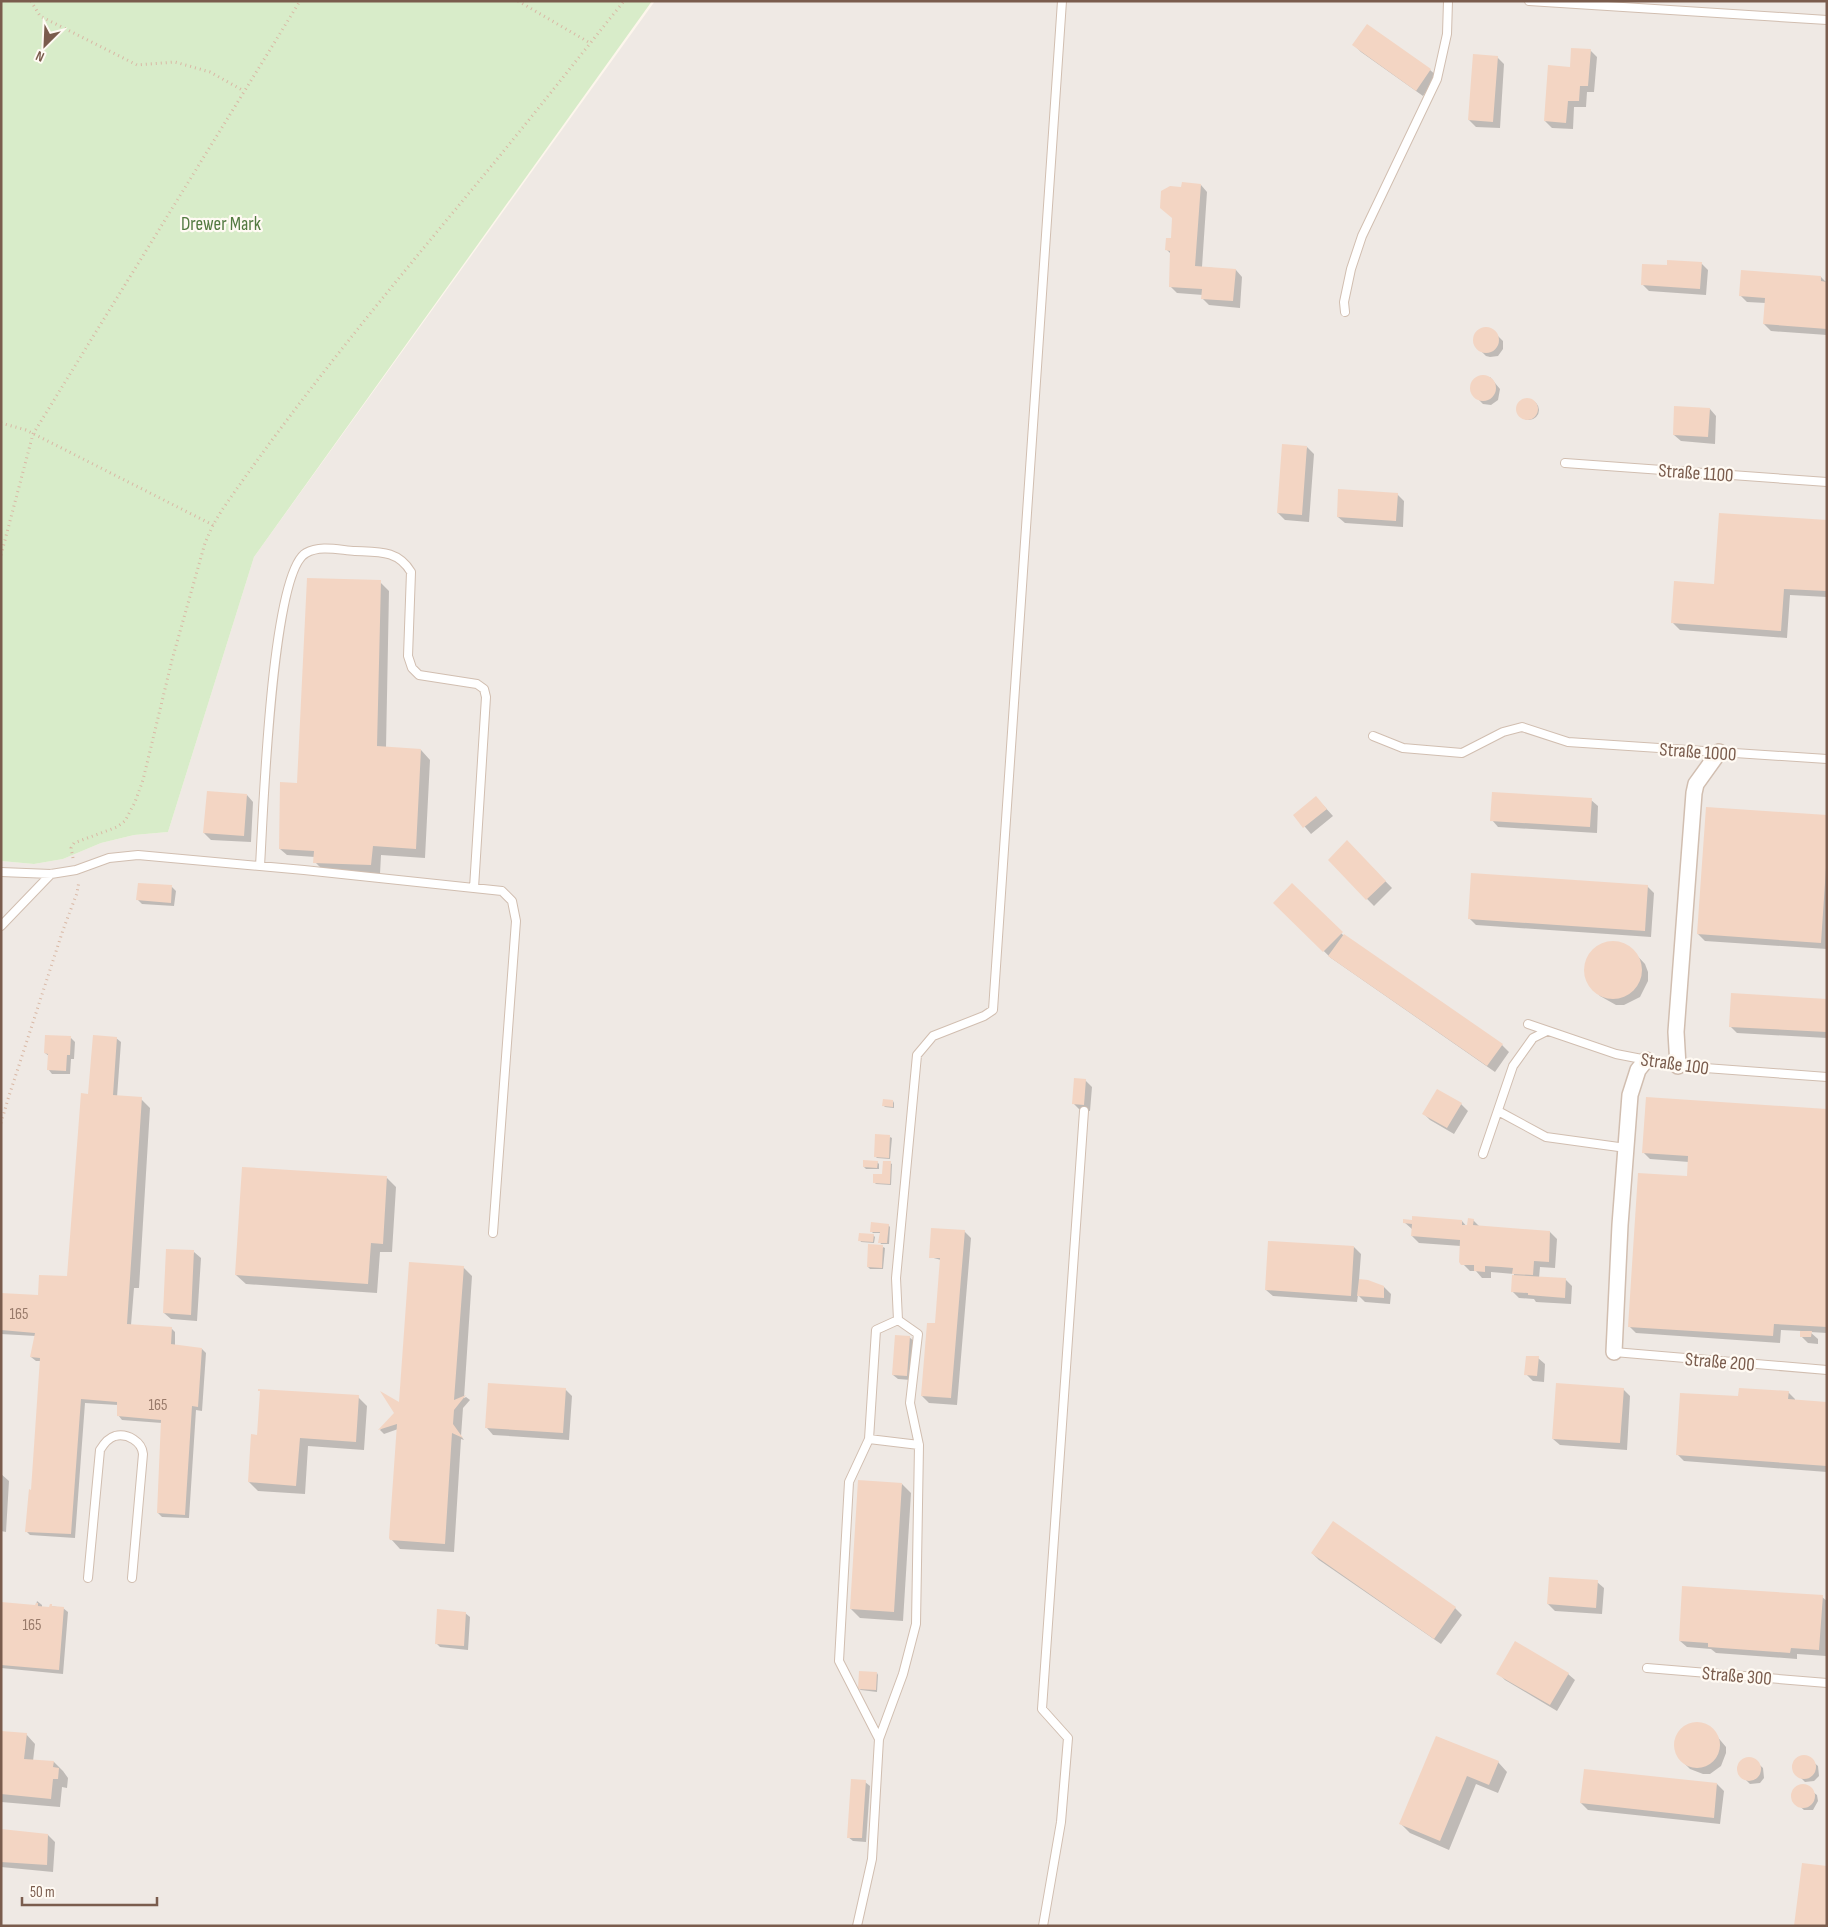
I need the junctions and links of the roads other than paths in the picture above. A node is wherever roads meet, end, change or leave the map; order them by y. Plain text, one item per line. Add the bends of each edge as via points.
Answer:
1 (1062, 1) edge
2 (1448, 1) edge
3 (1529, 1) edge
4 (1827, 20) edge
5 (1345, 312) dead end
6 (1565, 462) dead end
7 (1827, 482) edge
8 (1373, 736) dead end
9 (1719, 752) junction
10 (1827, 759) edge
11 (260, 866) junction
12 (1, 872) edge
13 (51, 874) junction
14 (474, 888) junction
15 (1, 926) edge
16 (1528, 1024) dead end
17 (1548, 1031) junction
18 (1646, 1060) junction
19 (1678, 1066) junction
20 (1827, 1077) edge
21 (1084, 1111) dead end
22 (1498, 1111) junction
23 (1626, 1148) junction
24 (1483, 1154) dead end
25 (493, 1233) dead end
26 (898, 1320) junction
27 (1614, 1352) joint
28 (1827, 1370) edge
29 (869, 1439) junction
30 (919, 1445) junction
31 (88, 1578) dead end
32 (132, 1578) dead end
33 (1647, 1668) dead end
34 (1827, 1683) edge
35 (879, 1740) junction
36 (857, 1926) edge
37 (1043, 1926) edge

1 - 26 lane via 993,1010 933,1036 918,1055 896,1278
2 - 5 lane via 1447,34 1437,79 1362,236 1351,268
3 - 4 lane
6 - 7 lane, Straße 1100
8 - 9 lane, Straße 1000 via 1403,748 1462,753 1503,732 1522,727 1568,742
9 - 10 lane, Straße 1000
9 - 19 street via 1696,784 1694,793 1676,1032
11 - 13 lane via 138,855 109,858 76,870
11 - 14 lane
11 - 14 lane via 277,649 293,569 305,553 321,549 361,551 396,555 411,572 408,656 412,668 419,675 477,684 484,689
12 - 13 lane
13 - 15 lane
14 - 25 lane via 502,891 509,896 515,907 516,921
16 - 17 lane, Straße 100
17 - 18 lane, Straße 100 via 1616,1054
17 - 22 lane via 1533,1038 1523,1050 1513,1066
18 - 19 lane, Straße 100
18 - 23 street via 1638,1070 1630,1095
19 - 20 lane, Straße 100
21 - 37 lane via 1042,1709 1068,1738 1060,1822
22 - 23 lane via 1546,1137
22 - 24 lane
23 - 27 street
26 - 29 lane via 876,1330
26 - 30 lane via 918,1334 910,1403
27 - 28 lane, Straße 200
29 - 30 lane
29 - 35 lane via 849,1482 840,1661
30 - 35 lane via 916,1624 903,1674
31 - 32 lane via 100,1450 115,1436 125,1436 136,1440 143,1454
33 - 34 lane, Straße 300
35 - 36 lane via 872,1859

